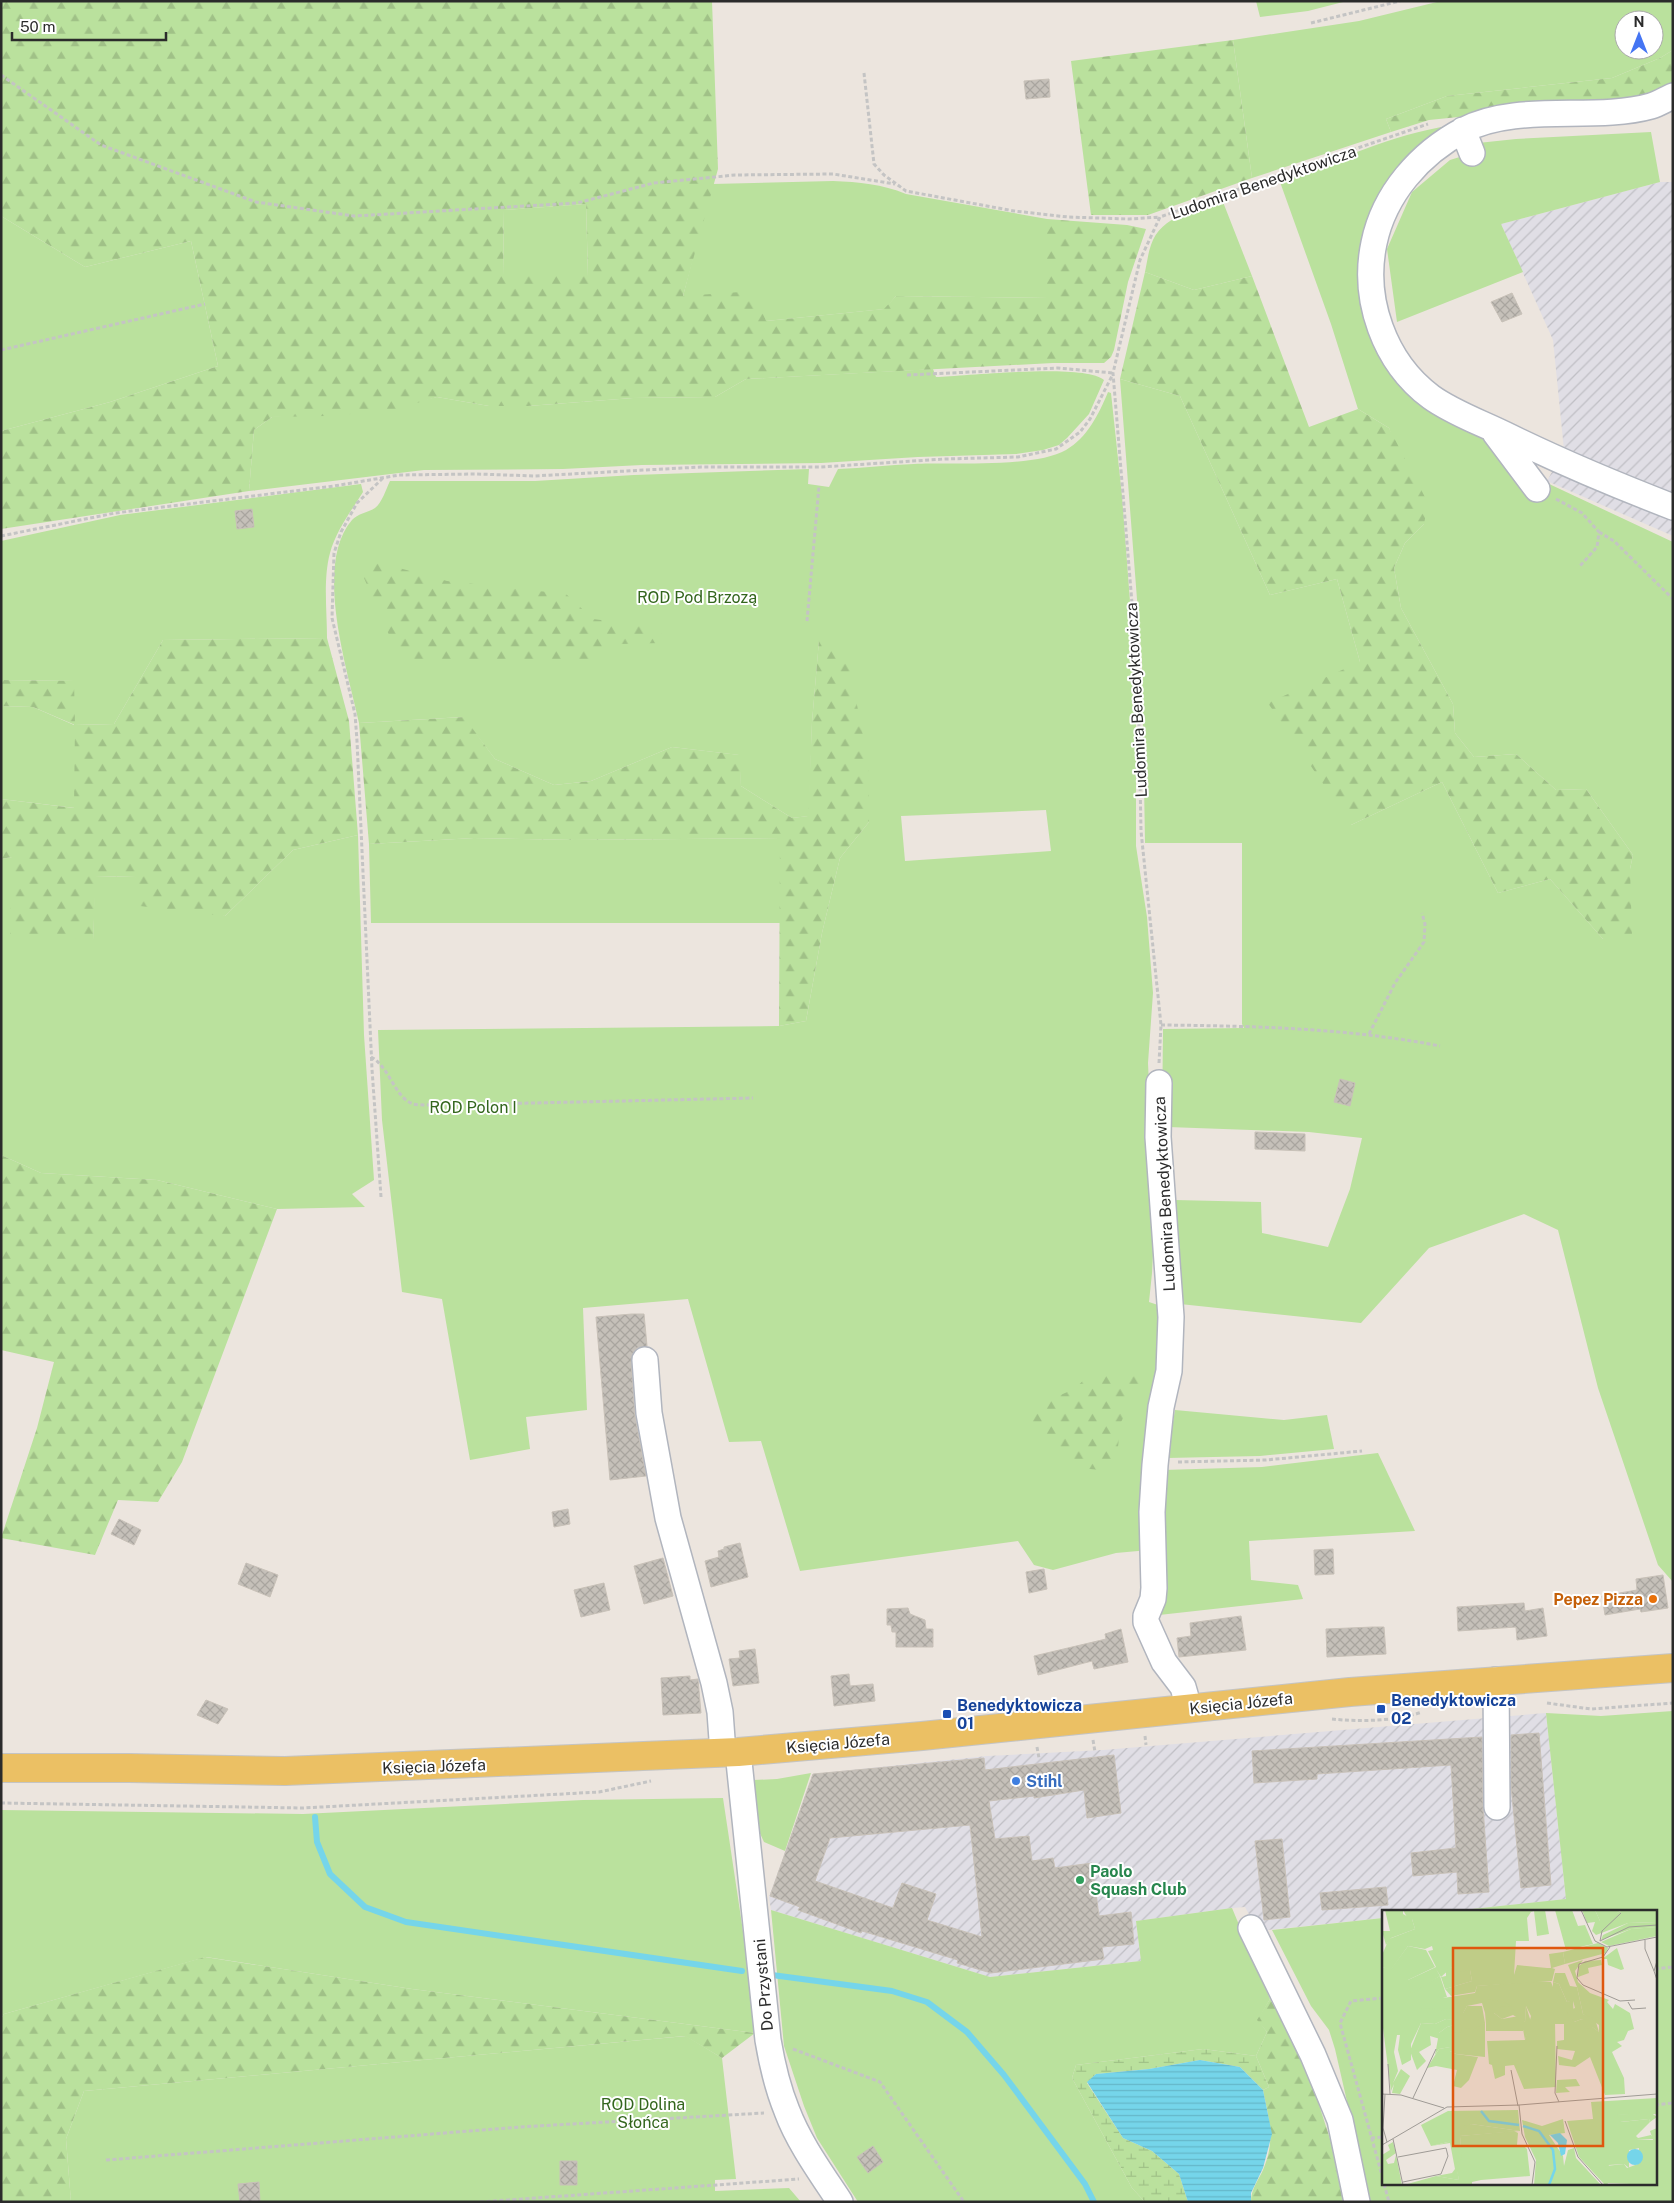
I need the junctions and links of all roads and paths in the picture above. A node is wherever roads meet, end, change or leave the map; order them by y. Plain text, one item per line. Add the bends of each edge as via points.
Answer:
1 (1400, 1) edge
2 (1311, 23) dead end
3 (864, 73) dead end
4 (1, 75) edge
5 (1673, 96) edge
6 (1430, 124) dead end
7 (1472, 126) junction
8 (1472, 153) dead end
9 (895, 184) junction
10 (1160, 218) junction
11 (206, 304) dead end
12 (1, 350) edge
13 (1113, 373) junction
14 (907, 375) dead end
15 (1491, 428) junction
16 (384, 478) junction
17 (819, 486) dead end
18 (1537, 489) joint
19 (1673, 507) edge
20 (1599, 532) junction
21 (1, 536) edge
22 (1579, 567) dead end
23 (1673, 599) edge
24 (807, 621) dead end
25 (1422, 913) dead end
26 (1161, 1025) junction
27 (1369, 1034) junction
28 (1440, 1046) dead end
29 (371, 1057) junction
30 (1159, 1083) joint
31 (753, 1098) dead end
32 (381, 1197) dead end
33 (645, 1360) dead end
34 (1362, 1451) dead end
35 (1155, 1465) junction
36 (1673, 1668) edge
37 (1496, 1680) junction
38 (1543, 1702) dead end
39 (1673, 1703) edge
40 (1189, 1708) junction
41 (1430, 1709) dead end
42 (1322, 1718) dead end
43 (1146, 1739) dead end
44 (1094, 1744) dead end
45 (1146, 1745) dead end
46 (1037, 1748) dead end
47 (731, 1752) junction
48 (1095, 1752) dead end
49 (1039, 1758) dead end
50 (1, 1768) edge
51 (655, 1780) dead end
52 (1, 1803) edge
53 (1497, 1807) dead end
54 (1251, 1928) dead end
55 (1673, 1967) edge
56 (1656, 1969) edge
57 (1382, 1998) edge
58 (784, 2046) dead end
59 (1673, 2103) edge
60 (1656, 2105) edge
61 (786, 2111) junction
62 (1382, 2137) edge
63 (1371, 2138) junction
64 (1364, 2140) dead end
65 (106, 2160) dead end
66 (1382, 2176) edge
67 (824, 2177) junction
68 (1385, 2186) edge
69 (480, 2202) edge
70 (840, 2202) edge
71 (964, 2202) edge
72 (1357, 2202) edge
73 (1389, 2202) edge

1 - 2 path
3 - 9 path via 874,164
4 - 9 path via 101,146 256,202 354,216 577,203 654,183 735,175 833,174
5 - 7 street via 1652,106 1527,116
6 - 10 path, Ludomira Benedyktowicza via 1267,178
7 - 8 street
7 - 15 street via 1428,154 1397,188 1375,237 1370,280 1380,331 1394,357 1431,396
9 - 10 path via 906,191 1014,211 1102,218
10 - 13 path, Ludomira Benedyktowicza via 1140,260
11 - 12 path
13 - 14 path via 1058,368
13 - 16 path via 1090,419 1075,437 1043,454 821,467 701,467 534,476 432,474
13 - 26 path, Ludomira Benedyktowicza via 1138,676 1141,831
15 - 18 street
15 - 19 street via 1558,461
16 - 21 path via 115,513
16 - 29 path via 358,503 341,532 332,568 332,618 355,714
17 - 24 path
18 - 20 path via 1582,514
20 - 22 path via 1597,547
20 - 23 path via 1614,542
25 - 27 path via 1426,924 1424,942 1395,984
26 - 27 path via 1306,1028
26 - 30 path, Ludomira Benedyktowicza
27 - 28 path
29 - 31 path via 379,1061 404,1097 413,1104
29 - 32 path
30 - 35 street, Ludomira Benedyktowicza via 1158,1137 1171,1317 1169,1371 1161,1407
33 - 47 street, Do Przystani via 649,1413 668,1518
34 - 35 path via 1266,1460
35 - 40 street, Ludomira Benedyktowicza via 1152,1512 1154,1588 1146,1622 1164,1662 1183,1687
36 - 37 main road, Księcia Józefa
37 - 40 main road, Księcia Józefa
37 - 53 street
38 - 39 path via 1591,1709
40 - 47 main road, Księcia Józefa via 968,1732
41 - 42 path via 1412,1715 1360,1720
43 - 45 path
44 - 48 path
46 - 49 path
47 - 50 main road, Księcia Józefa via 285,1771
47 - 61 street, Do Przystani via 768,2040
51 - 52 path via 599,1792 323,1807
54 - 72 street via 1314,2055 1340,2120
55 - 56 path
57 - 63 path via 1351,2001 1340,2023
58 - 71 path via 880,2082
59 - 60 path
61 - 65 path via 520,2127
61 - 67 street, Do Przystani
62 - 63 path
63 - 64 path
63 - 66 path
67 - 69 path
67 - 70 street, Do Przystani
68 - 73 path

